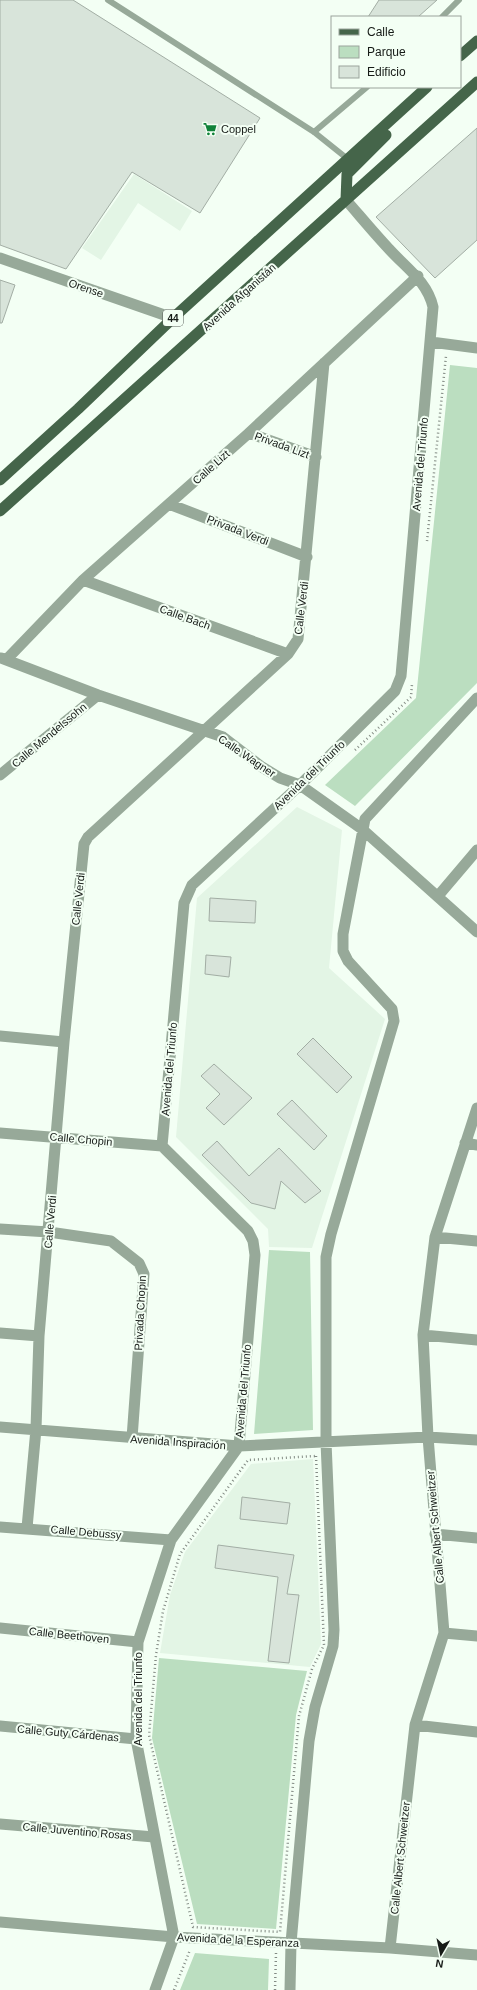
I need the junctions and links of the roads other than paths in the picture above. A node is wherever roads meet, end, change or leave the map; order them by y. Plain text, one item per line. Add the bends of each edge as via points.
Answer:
1 (108, 0) edge
2 (459, 0) edge
3 (443, 16) edge
4 (477, 41) edge
5 (461, 55) edge
6 (477, 82) edge
7 (366, 88) edge
8 (426, 88) edge
9 (388, 123) junction
10 (314, 132) junction
11 (349, 160) junction
12 (346, 200) junction
13 (0, 258) edge
14 (418, 276) junction
15 (172, 318) junction
16 (431, 342) junction
17 (477, 348) edge
18 (324, 363) junction
19 (249, 433) junction
20 (316, 457) junction
21 (0, 480) edge
22 (169, 504) junction
23 (0, 511) edge
24 (307, 556) junction
25 (83, 580) junction
26 (288, 654) junction
27 (3, 658) edge
28 (98, 695) junction
29 (477, 698) edge
30 (204, 731) junction
31 (2, 771) edge
32 (300, 785) junction
33 (362, 829) junction
34 (477, 850) edge
35 (438, 896) junction
36 (477, 932) edge
37 (0, 1036) edge
38 (64, 1042) junction
39 (477, 1108) edge
40 (0, 1133) edge
41 (57, 1137) junction
42 (464, 1144) junction
43 (477, 1145) edge
44 (162, 1146) junction
45 (0, 1229) edge
46 (49, 1232) junction
47 (435, 1237) junction
48 (477, 1241) edge
49 (0, 1333) edge
50 (423, 1335) junction
51 (39, 1336) junction
52 (477, 1340) edge
53 (0, 1427) edge
54 (36, 1429) junction
55 (428, 1437) junction
56 (132, 1438) junction
57 (477, 1440) edge
58 (326, 1442) junction
59 (238, 1446) junction
60 (0, 1527) edge
61 (27, 1528) junction
62 (435, 1534) junction
63 (477, 1538) edge
64 (171, 1540) junction
65 (0, 1628) edge
66 (444, 1633) junction
67 (477, 1636) edge
68 (138, 1642) junction
69 (414, 1725) junction
70 (0, 1726) edge
71 (477, 1732) edge
72 (136, 1739) junction
73 (0, 1824) edge
74 (154, 1837) junction
75 (0, 1922) edge
76 (174, 1937) junction
77 (291, 1943) junction
78 (390, 1948) junction
79 (477, 1956) edge
80 (155, 1990) edge
81 (290, 1990) edge

1 - 10 lane
2 - 3 lane
4 - 5 main road
6 - 12 main road, Avenida Afganistán / 44
7 - 10 lane
8 - 9 main road, 44
9 - 11 main road, 44
9 - 12 main road via 385,136 347,174
10 - 11 lane
11 - 15 main road, 44
12 - 14 street, Avenida del Triunfo via 390,250
12 - 23 main road, Avenida Afganistán / 44
13 - 15 street, Orense
14 - 16 street, Avenida del Triunfo via 431,298 433,307
14 - 18 street, Calle Lizt
15 - 21 main road, 44
16 - 17 street
16 - 32 street, Avenida del Triunfo via 401,676 394,690
18 - 19 street, Calle Lizt
18 - 20 street, Calle Verdi
19 - 20 street, Privada Lizt
19 - 22 street, Calle Lizt
20 - 24 street, Calle Verdi
22 - 24 street, Privada Verdi
22 - 25 street, Calle Lizt
24 - 26 street, Calle Verdi via 298,639
25 - 26 street, Calle Bach
25 - 27 street, Calle Lizt
26 - 30 street, Calle Verdi
27 - 28 street, Calle Wagner
28 - 30 street, Calle Wagner
28 - 31 street, Calle Mendelssohn
29 - 33 street via 364,819
30 - 32 street, Calle Wagner via 223,737 262,767 280,778
30 - 38 street, Calle Verdi via 88,836 84,844
32 - 33 street, Calle Wagner
32 - 44 street, Avenida del Triunfo via 187,892
33 - 35 street, Calle Wagner
33 - 58 street via 343,934 343,951 348,961 392,1009 394,1021 326,1257
34 - 35 street
35 - 36 street, Calle Wagner
37 - 38 street
38 - 41 street, Calle Verdi
39 - 42 street, Calle Albert Schweitzer
40 - 41 street, Calle Chopin
41 - 44 street, Calle Chopin
41 - 46 street, Calle Verdi
42 - 43 street
42 - 47 street, Calle Albert Schweitzer
44 - 59 street, Avenida del Triunfo via 248,1231 253,1241 255,1255
45 - 46 street, Privada Chopin
46 - 51 street, Calle Verdi
46 - 56 street, Privada Chopin via 111,1241 142,1268 144,1274
47 - 48 street
47 - 50 street, Calle Albert Schweitzer
49 - 51 street
50 - 52 street
50 - 55 street, Calle Albert Schweitzer
51 - 54 street, Calle Verdi
53 - 54 street, Avenida Inspiración
54 - 56 street, Avenida Inspiración
54 - 61 street, Calle Verdi
55 - 57 street, Avenida Inspiración
55 - 58 street, Avenida Inspiración
55 - 62 street, Calle Albert Schweitzer
56 - 59 street, Avenida Inspiración
58 - 59 street, Avenida Inspiración
58 - 77 street via 333,1646 315,1707 309,1741
59 - 64 street, Avenida del Triunfo
60 - 61 street, Calle Debussy
61 - 64 street, Calle Debussy
62 - 63 street
62 - 66 street, Calle Albert Schweitzer
64 - 68 street, Avenida del Triunfo
65 - 68 street, Calle Beethoven
66 - 67 street
66 - 69 street, Calle Albert Schweitzer
68 - 72 street, Avenida del Triunfo
69 - 71 street
69 - 78 street, Calle Albert Schweitzer
70 - 72 street, Calle Guty Cárdenas
72 - 74 street, Avenida del Triunfo
73 - 74 street, Calle Juventino Rosas
74 - 76 street, Avenida del Triunfo
75 - 76 street, Avenida de la Esperanza
76 - 77 street, Avenida de la Esperanza
76 - 80 street
77 - 78 street, Avenida de la Esperanza
77 - 81 street
78 - 79 street, Avenida de la Esperanza

